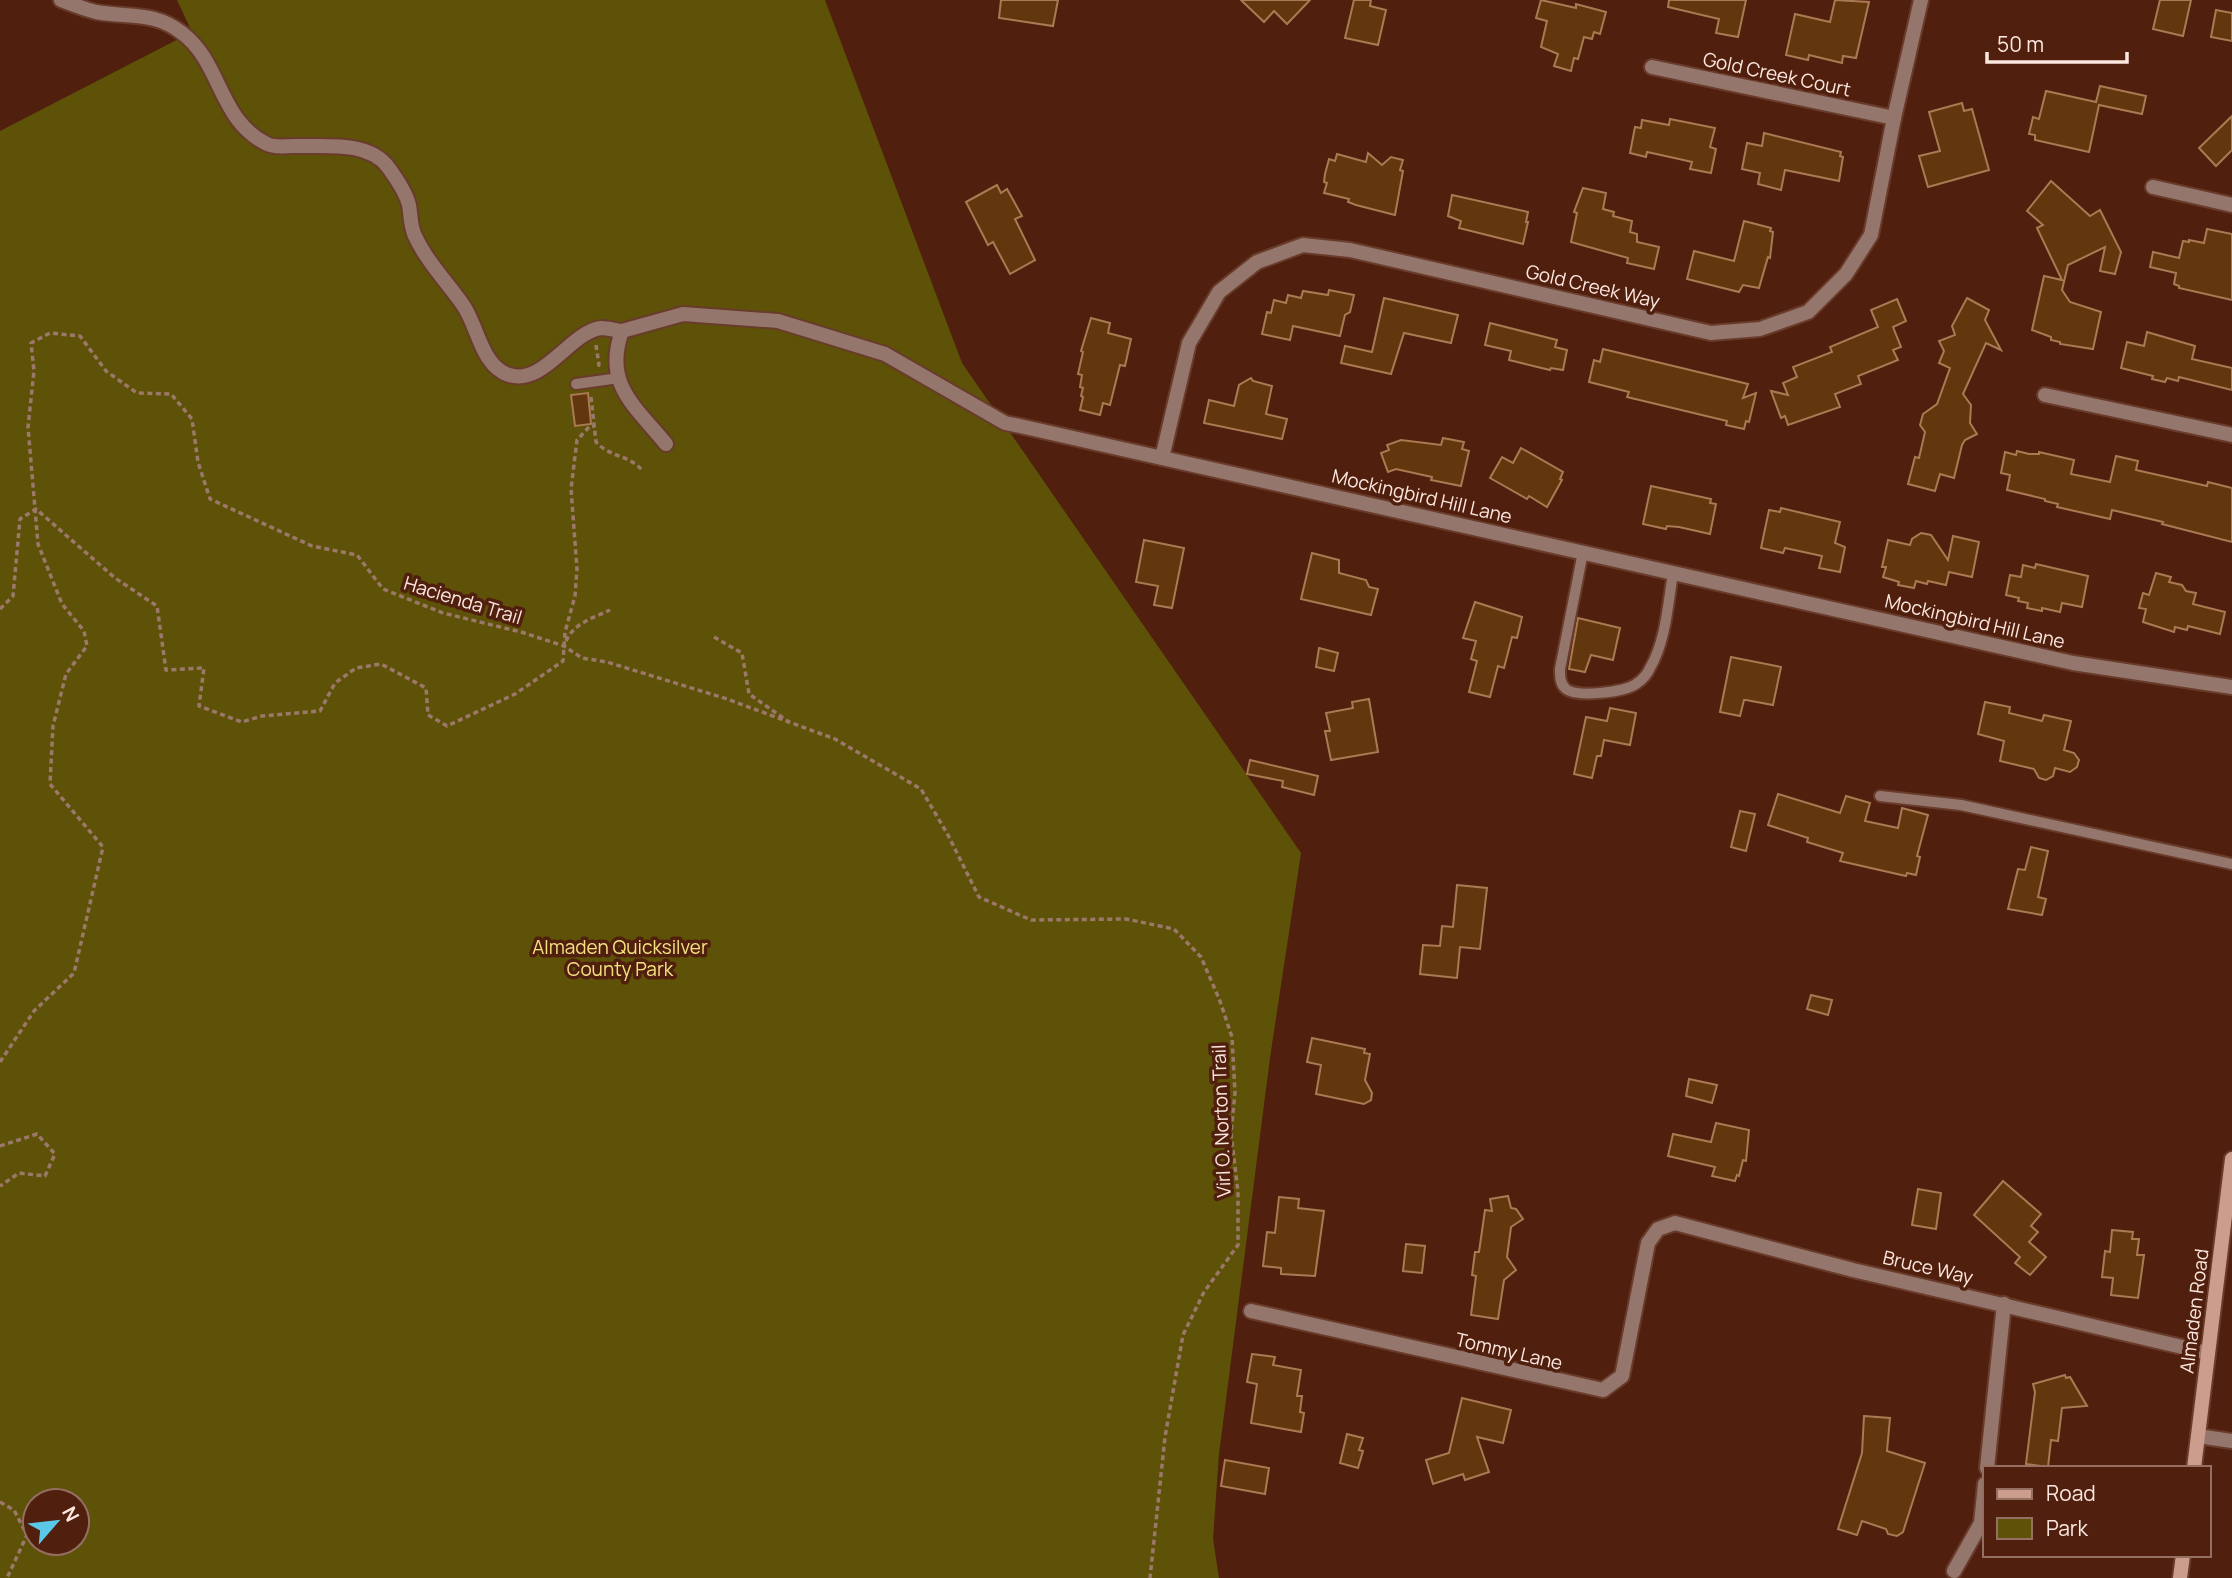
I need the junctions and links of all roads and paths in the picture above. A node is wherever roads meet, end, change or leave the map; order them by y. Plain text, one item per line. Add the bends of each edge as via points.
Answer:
1 (61, 0) edge
2 (1921, 0) edge
3 (1652, 67) dead end
4 (1894, 118) junction
5 (2153, 187) dead end
6 (2232, 205) edge
7 (622, 331) junction
8 (596, 345) dead end
9 (596, 372) dead end
10 (619, 378) junction
11 (589, 382) junction
12 (576, 384) dead end
13 (2045, 395) dead end
14 (595, 426) junction
15 (2232, 435) edge
16 (666, 444) dead end
17 (1162, 458) junction
18 (643, 471) dead end
19 (36, 509) junction
20 (1583, 552) junction
21 (1673, 573) junction
22 (0, 609) edge
23 (610, 610) dead end
24 (714, 637) dead end
25 (564, 646) junction
26 (2232, 687) edge
27 (789, 722) junction
28 (1880, 796) dead end
29 (2232, 864) edge
30 (0, 1062) edge
31 (0, 1146) edge
32 (2232, 1159) edge
33 (0, 1186) edge
34 (2227, 1238) edge
35 (1648, 1243) joint
36 (2004, 1304) junction
37 (1251, 1311) dead end
38 (2208, 1353) junction
39 (2198, 1436) junction
40 (2232, 1441) edge
41 (1987, 1466) edge
42 (2194, 1466) edge
43 (0, 1502) edge
44 (1983, 1504) edge
45 (2183, 1557) edge
46 (1954, 1571) dead end
47 (7, 1578) edge
48 (1150, 1578) edge
49 (2180, 1578) edge

1 - 7 street, Mockingbird Hill Lane via 94,11 154,17 182,32 202,52 232,114 257,139 271,146 341,146 370,154 387,165 408,202 413,233 427,259 464,306 489,358 502,372 524,376 555,360 588,333 601,328
2 - 4 street, Gold Creek Way
3 - 4 street, Gold Creek Court
4 - 17 street, Gold Creek Way via 1871,235 1846,274 1808,312 1760,329 1711,332 1350,250 1303,245 1257,262 1219,292 1189,344
5 - 6 street
7 - 10 street via 615,351
7 - 17 street, Mockingbird Hill Lane via 682,313 778,321 885,354 1005,423
8 - 9 path
10 - 11 lane
10 - 16 street via 621,390
11 - 12 lane
11 - 14 path
13 - 15 street
14 - 18 path via 599,446 634,460
14 - 25 path via 577,440 570,489 578,569
17 - 20 street, Mockingbird Hill Lane
19 - 22 path via 20,519 13,596
19 - 25 path via 115,578 157,606 166,670 204,668 200,706 242,722 320,711 335,683 356,668 382,664 426,688 428,715 447,726 515,694 554,669 562,662
19 - 25 path, Hacienda Trail via 28,427 32,343 50,333 80,336 106,371 137,393 171,394 192,419 198,462 210,499 312,545 357,555 383,589 443,613
19 - 30 path, Hacienda Trail via 38,544 62,604 84,631 87,646 66,674 53,726 50,783 103,847 74,973 34,1011
20 - 21 street, Mockingbird Hill Lane
20 - 21 lane via 1560,670 1560,680 1568,691 1623,689 1644,677 1661,639
21 - 26 street, Mockingbird Hill Lane via 2073,663
23 - 25 path via 577,625
24 - 27 path, Virl O. Norton Trail via 742,653 749,694
25 - 27 path via 582,658 634,670
27 - 48 path, Virl O. Norton Trail via 835,738 921,789 979,897 1031,920 1126,919 1174,929 1201,957 1220,1001 1232,1037 1235,1093 1231,1133 1238,1245 1204,1292 1183,1335 1165,1437
28 - 29 lane via 1961,805
31 - 33 path via 37,1134 55,1154 45,1176 19,1173
32 - 34 street, Almaden Road
34 - 38 street, Almaden Road
35 - 36 street, Bruce Way via 1658,1229 1675,1223
35 - 37 street, Tommy Lane via 1622,1376 1603,1390
36 - 38 street, Bruce Way
36 - 41 street
38 - 39 street, Almaden Road
39 - 40 street
39 - 42 street, Almaden Road
43 - 47 path via 14,1510 27,1535
44 - 46 street via 1981,1523
45 - 49 street

